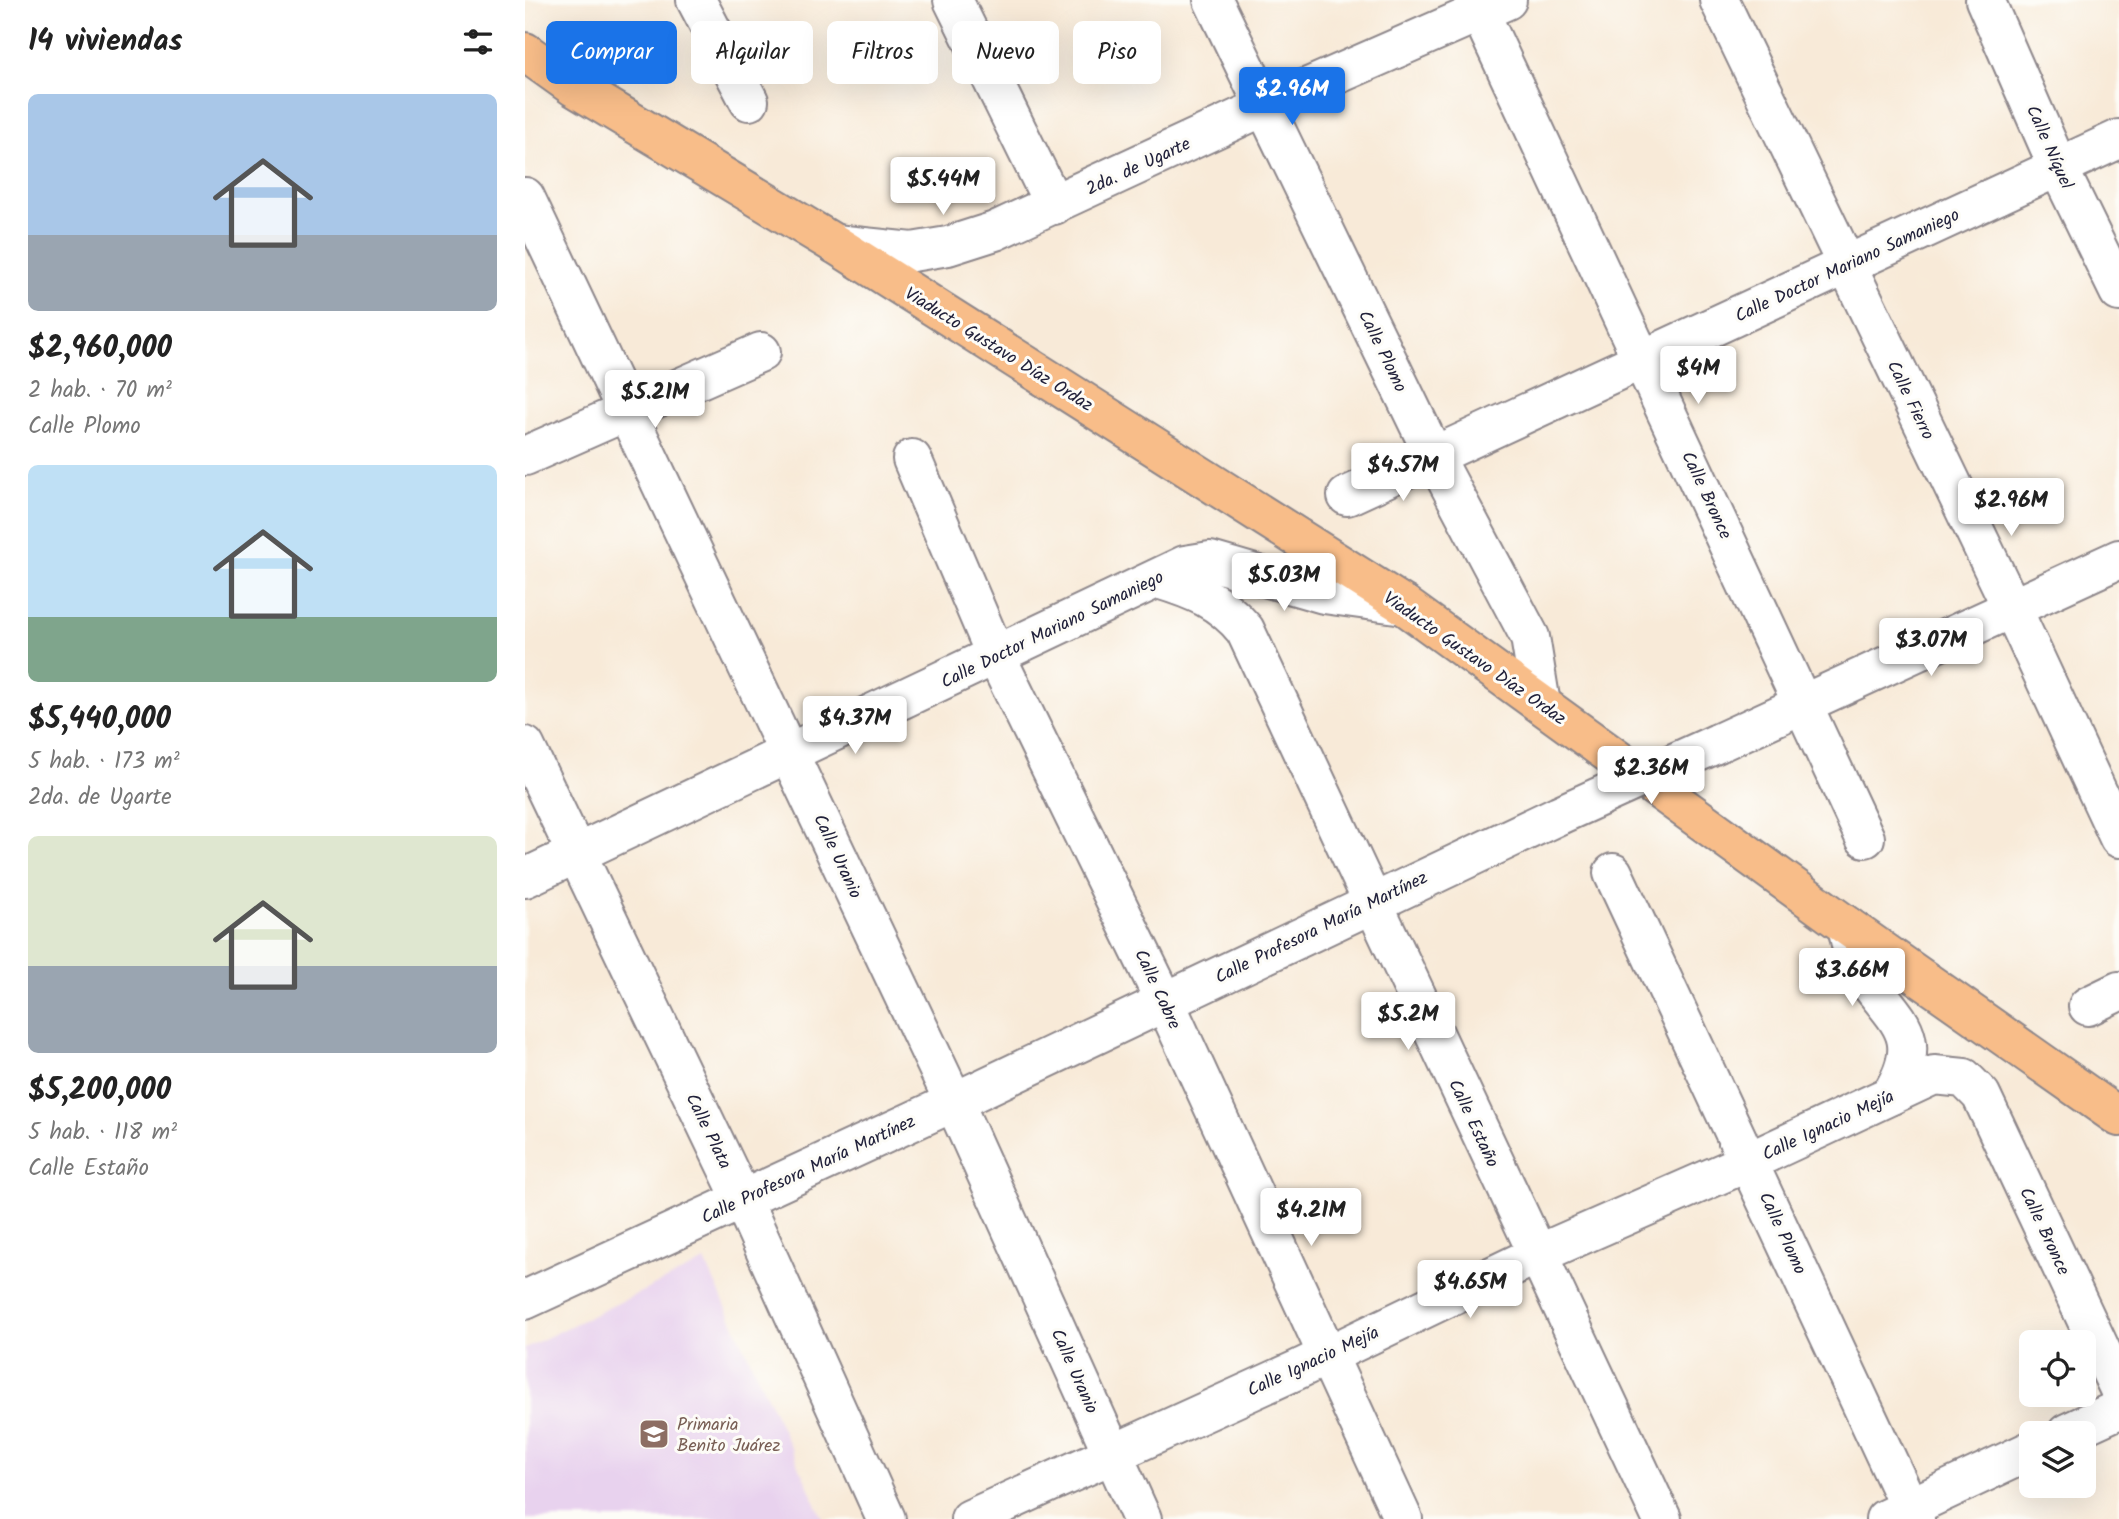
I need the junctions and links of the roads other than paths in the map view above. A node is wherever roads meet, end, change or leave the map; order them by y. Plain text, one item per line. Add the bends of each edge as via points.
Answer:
1 (697, 0) edge
2 (953, 0) edge
3 (1213, 0) edge
4 (1719, 0) edge
5 (1985, 0) edge
6 (1487, 4) edge
7 (525, 52) edge
8 (750, 100) dead end
9 (1263, 107) junction
10 (2119, 139) edge
11 (2058, 167) junction
12 (525, 197) edge
13 (1053, 205) junction
14 (835, 244) junction
15 (1846, 265) junction
16 (2119, 292) edge
17 (761, 352) dead end
18 (1643, 360) junction
19 (627, 409) junction
20 (525, 456) edge
21 (1434, 456) junction
22 (912, 459) dead end
23 (1347, 496) dead end
24 (2119, 559) edge
25 (1158, 579) junction
26 (1404, 605) junction
27 (2012, 608) junction
28 (996, 656) junction
29 (1805, 703) junction
30 (1541, 704) junction
31 (525, 746) edge
32 (790, 754) junction
33 (1865, 838) dead end
34 (2119, 838) edge
35 (577, 853) junction
36 (1613, 873) dead end
37 (525, 878) edge
38 (1371, 902) junction
39 (1847, 926) junction
40 (1165, 1002) junction
41 (1964, 1078) joint
42 (1891, 1095) junction
43 (954, 1102) junction
44 (2119, 1116) edge
45 (1750, 1161) junction
46 (742, 1199) junction
47 (1536, 1255) junction
48 (525, 1300) edge
49 (1327, 1355) junction
50 (2119, 1390) edge
51 (2119, 1409) edge
52 (2093, 1421) edge
53 (1113, 1455) junction
54 (2019, 1457) edge
55 (1903, 1515) edge
56 (885, 1519) edge
57 (970, 1519) edge
58 (1142, 1519) edge
59 (1403, 1519) edge
60 (1662, 1519) edge

1 - 8 street
2 - 13 street
3 - 9 street, Calle Plomo
4 - 15 street, Calle Fierro
5 - 11 street, Calle Níquel
6 - 9 street, 2da. de Ugarte
6 - 18 street, Calle Bronce
7 - 14 main road, Viaducto Gustavo Díaz Ordaz via 573,87
9 - 13 street, 2da. de Ugarte
9 - 21 street, Calle Plomo
10 - 11 street, Calle Doctor Mariano Samaniego
11 - 15 street, Calle Doctor Mariano Samaniego
11 - 16 street, Calle Níquel
12 - 19 street, Calle Uranio
13 - 14 street, 2da. de Ugarte via 948,246 912,252
14 - 26 main road, Viaducto Gustavo Díaz Ordaz
15 - 18 street, Calle Doctor Mariano Samaniego
15 - 27 street, Calle Fierro
17 - 19 street
18 - 21 street, Calle Doctor Mariano Samaniego
18 - 29 street, Calle Bronce
19 - 20 street
19 - 32 street, Calle Uranio
21 - 23 street, Calle Doctor Mariano Samaniego
21 - 30 street, Calle Plomo via 1530,636
22 - 28 street, Calle Cobre
24 - 27 street, Calle Profesora María Martínez
25 - 26 street, Calle Doctor Mariano Samaniego via 1185,565 1210,561 1324,594
25 - 28 street, Calle Doctor Mariano Samaniego
25 - 38 street, Calle Estaño via 1215,600 1245,630
26 - 30 main road, Viaducto Gustavo Díaz Ordaz
27 - 29 street, Calle Profesora María Martínez
27 - 34 street, Calle Fierro
28 - 32 street, Calle Doctor Mariano Samaniego
28 - 40 street, Calle Cobre
29 - 33 street, Calle Bronce
29 - 38 street, Calle Profesora María Martínez, bridge
30 - 39 main road, Viaducto Gustavo Díaz Ordaz
31 - 35 street, Calle Plata
32 - 35 street, Calle Doctor Mariano Samaniego
32 - 43 street, Calle Uranio
35 - 37 street, Calle Doctor Mariano Samaniego
35 - 46 street, Calle Plata
36 - 45 street, Calle Plomo
38 - 40 street, Calle Profesora María Martínez
38 - 47 street, Calle Estaño
39 - 42 street via 1857,965 1901,1024 1910,1051 1906,1070
39 - 44 main road, Viaducto Gustavo Díaz Ordaz
40 - 43 street, Calle Profesora María Martínez
40 - 49 street, Calle Cobre
41 - 42 street, Calle Ignacio Mejía via 1934,1075
41 - 50 street, Calle Bronce via 1981,1095
42 - 45 street, Calle Ignacio Mejía
43 - 46 street, Calle Profesora María Martínez
43 - 53 street, Calle Uranio
45 - 47 street, Calle Ignacio Mejía
45 - 55 street, Calle Plomo
46 - 48 street, Calle Profesora María Martínez
46 - 56 street, Calle Plata
47 - 49 street, Calle Ignacio Mejía
47 - 60 street, Calle Estaño
49 - 53 street, Calle Ignacio Mejía
49 - 59 street, Calle Cobre
51 - 52 street
53 - 57 street, Calle Ignacio Mejía
53 - 58 street, Calle Uranio
54 - 55 street

